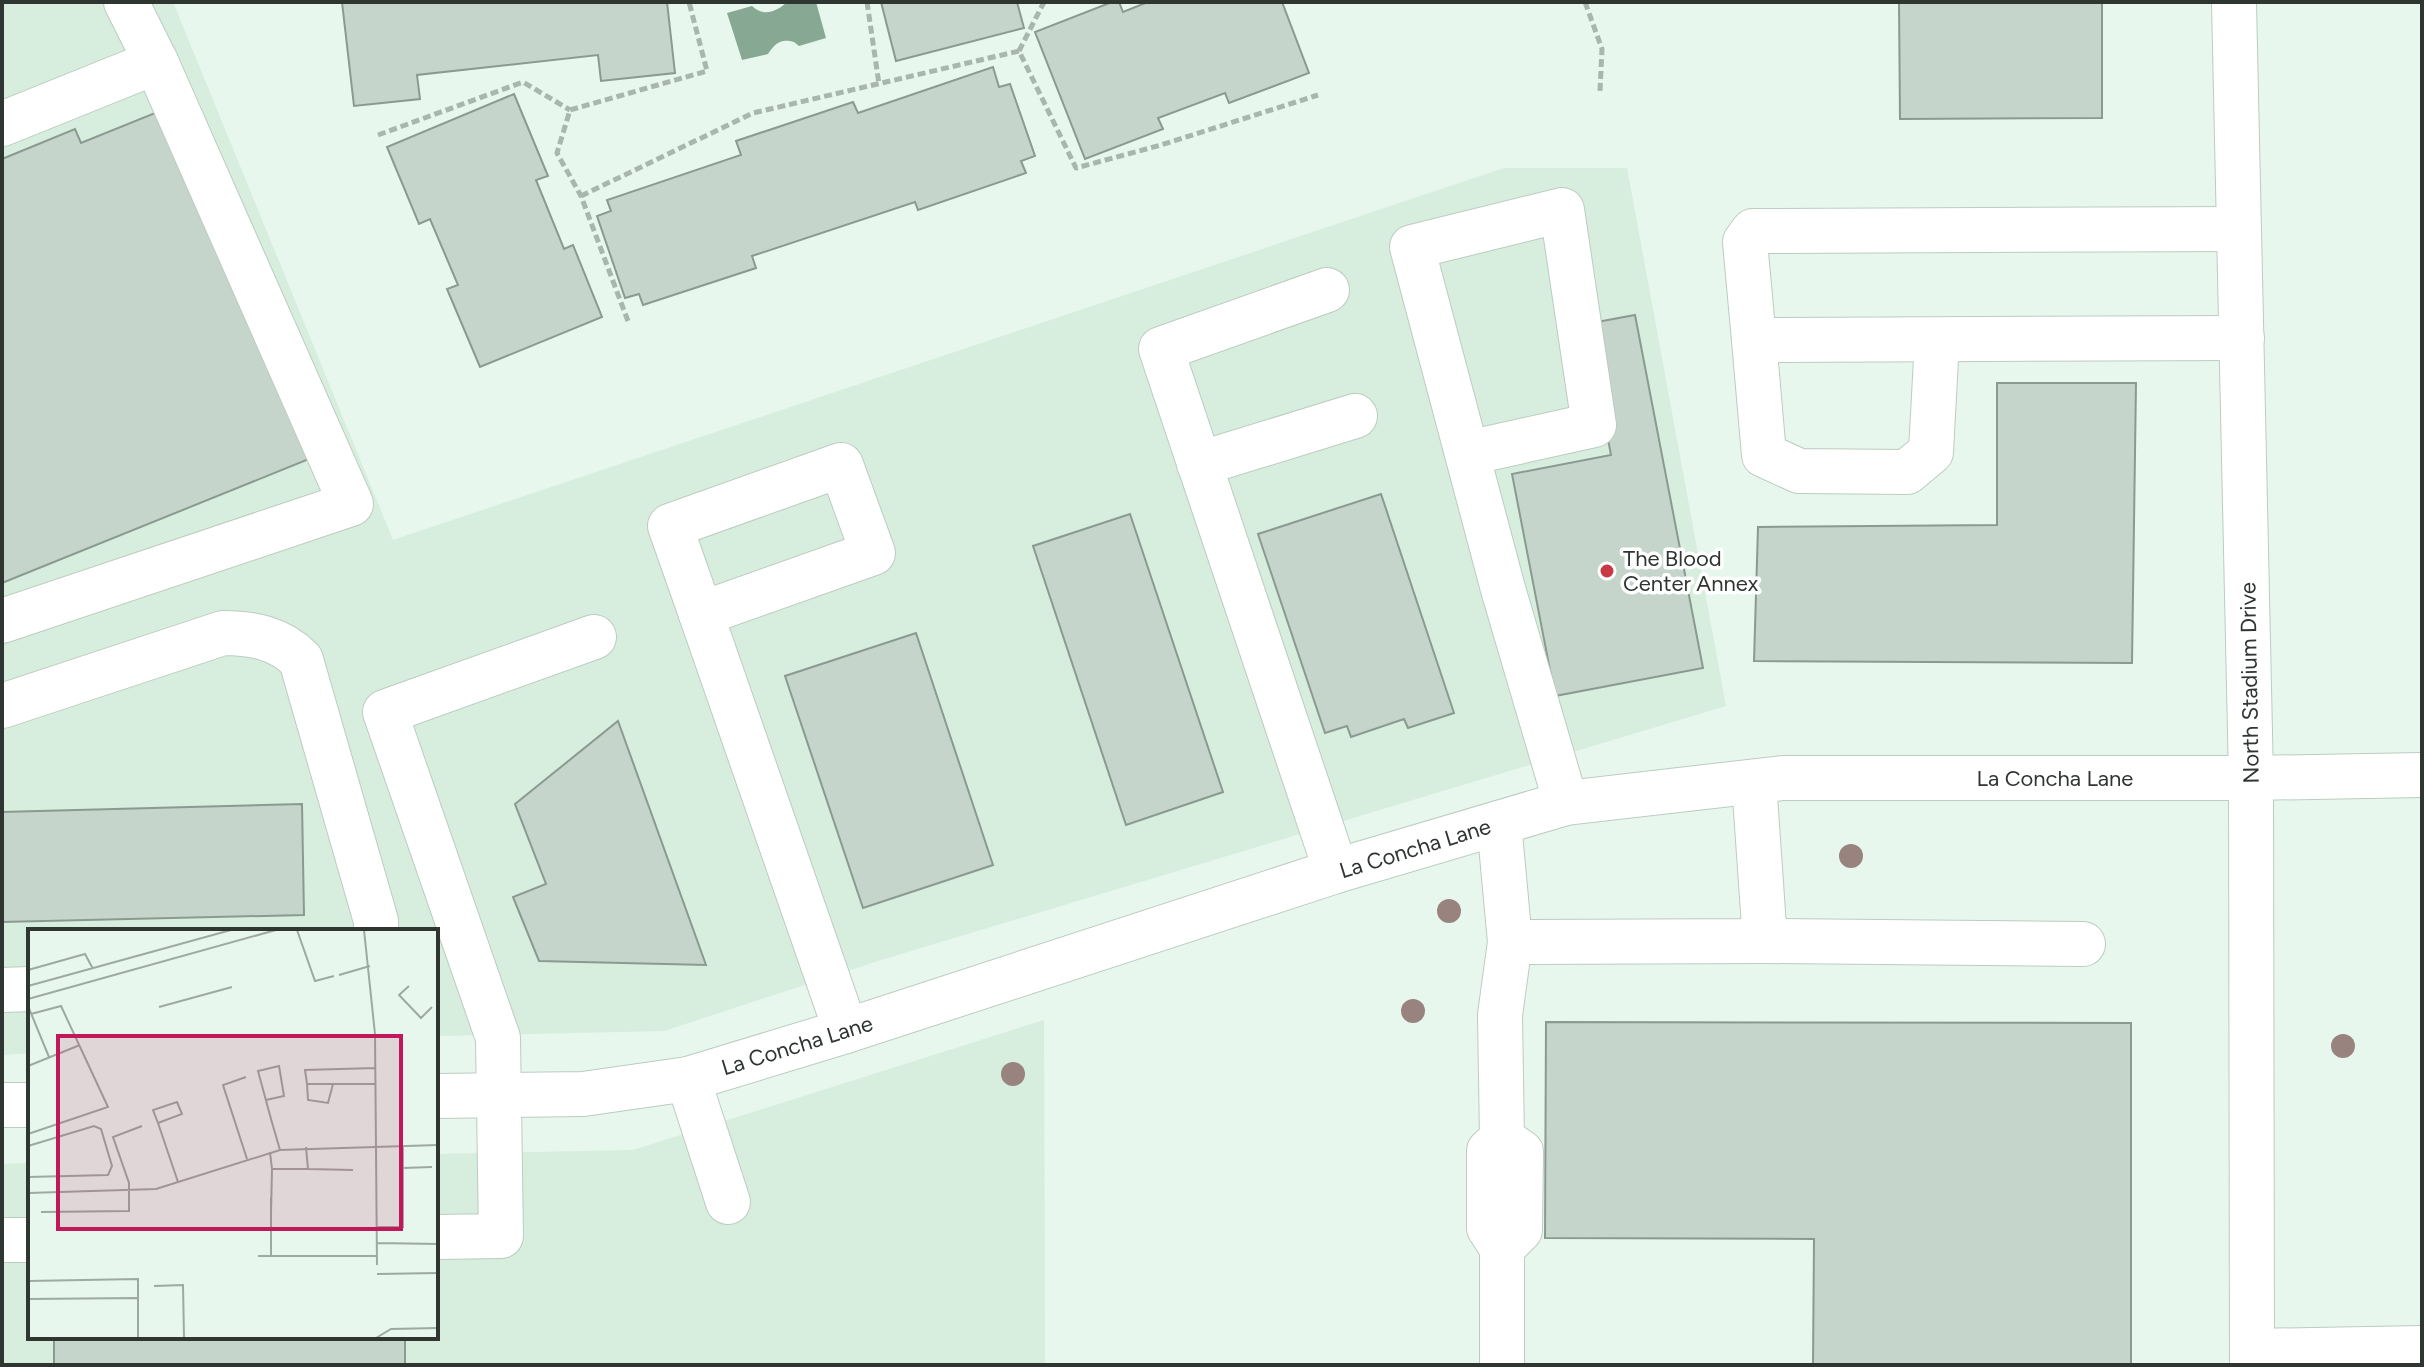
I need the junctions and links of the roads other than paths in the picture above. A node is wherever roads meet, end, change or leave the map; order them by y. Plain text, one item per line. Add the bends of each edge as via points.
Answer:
1 (126, 2) edge
2 (2234, 2) edge
3 (156, 62) junction
4 (2, 124) edge
5 (2238, 229) junction
6 (1327, 290) dead end
7 (2242, 338) junction
8 (1754, 340) junction
9 (1937, 340) junction
10 (1355, 416) dead end
11 (1468, 453) junction
12 (1199, 464) junction
13 (701, 614) dead end
14 (2, 621) edge
15 (594, 637) dead end
16 (2, 706) edge
17 (2422, 775) edge
18 (2251, 778) junction
19 (1754, 782) junction
20 (1566, 803) junction
21 (1499, 823) junction
22 (1336, 871) junction
23 (376, 929) edge
24 (1765, 941) junction
25 (1510, 942) junction
26 (2083, 944) dead end
27 (28, 989) edge
28 (2, 990) edge
29 (846, 1031) junction
30 (688, 1079) junction
31 (497, 1095) junction
32 (438, 1096) edge
33 (2, 1105) edge
34 (28, 1105) edge
35 (728, 1202) dead end
36 (438, 1237) edge
37 (2, 1240) edge
38 (28, 1240) edge
39 (2422, 1348) edge
40 (2252, 1358) edge
41 (1502, 1365) edge

1 - 3 street
2 - 5 street, North Stadium Drive
3 - 4 street
3 - 14 street via 351,504
5 - 7 street, North Stadium Drive
5 - 8 street via 1753,231 1745,242
6 - 12 street via 1161,349
7 - 9 street
7 - 18 street, North Stadium Drive
8 - 9 street
8 - 9 street via 1764,455 1799,471 1907,472 1931,452
10 - 12 street
11 - 11 street via 1412,247 1562,210 1594,425
11 - 20 street
12 - 22 street
13 - 29 street
15 - 31 street via 385,712 498,1038
16 - 23 street via 223,633 249,633 290,648 301,660
17 - 18 street, La Concha Lane
18 - 19 street, La Concha Lane
18 - 40 street, North Stadium Drive
19 - 20 street, La Concha Lane
19 - 24 street
20 - 21 street, La Concha Lane
21 - 22 street, La Concha Lane
21 - 25 street
22 - 29 street, La Concha Lane
24 - 25 street
24 - 26 street
25 - 41 street via 1500,1015 1502,1139 1489,1151 1488,1182 1489,1228 1502,1248
27 - 28 street
29 - 30 street, La Concha Lane
30 - 31 street, La Concha Lane via 583,1094
30 - 35 street
31 - 32 street, La Concha Lane
31 - 36 street via 501,1236
33 - 34 street
37 - 38 street
39 - 40 street

